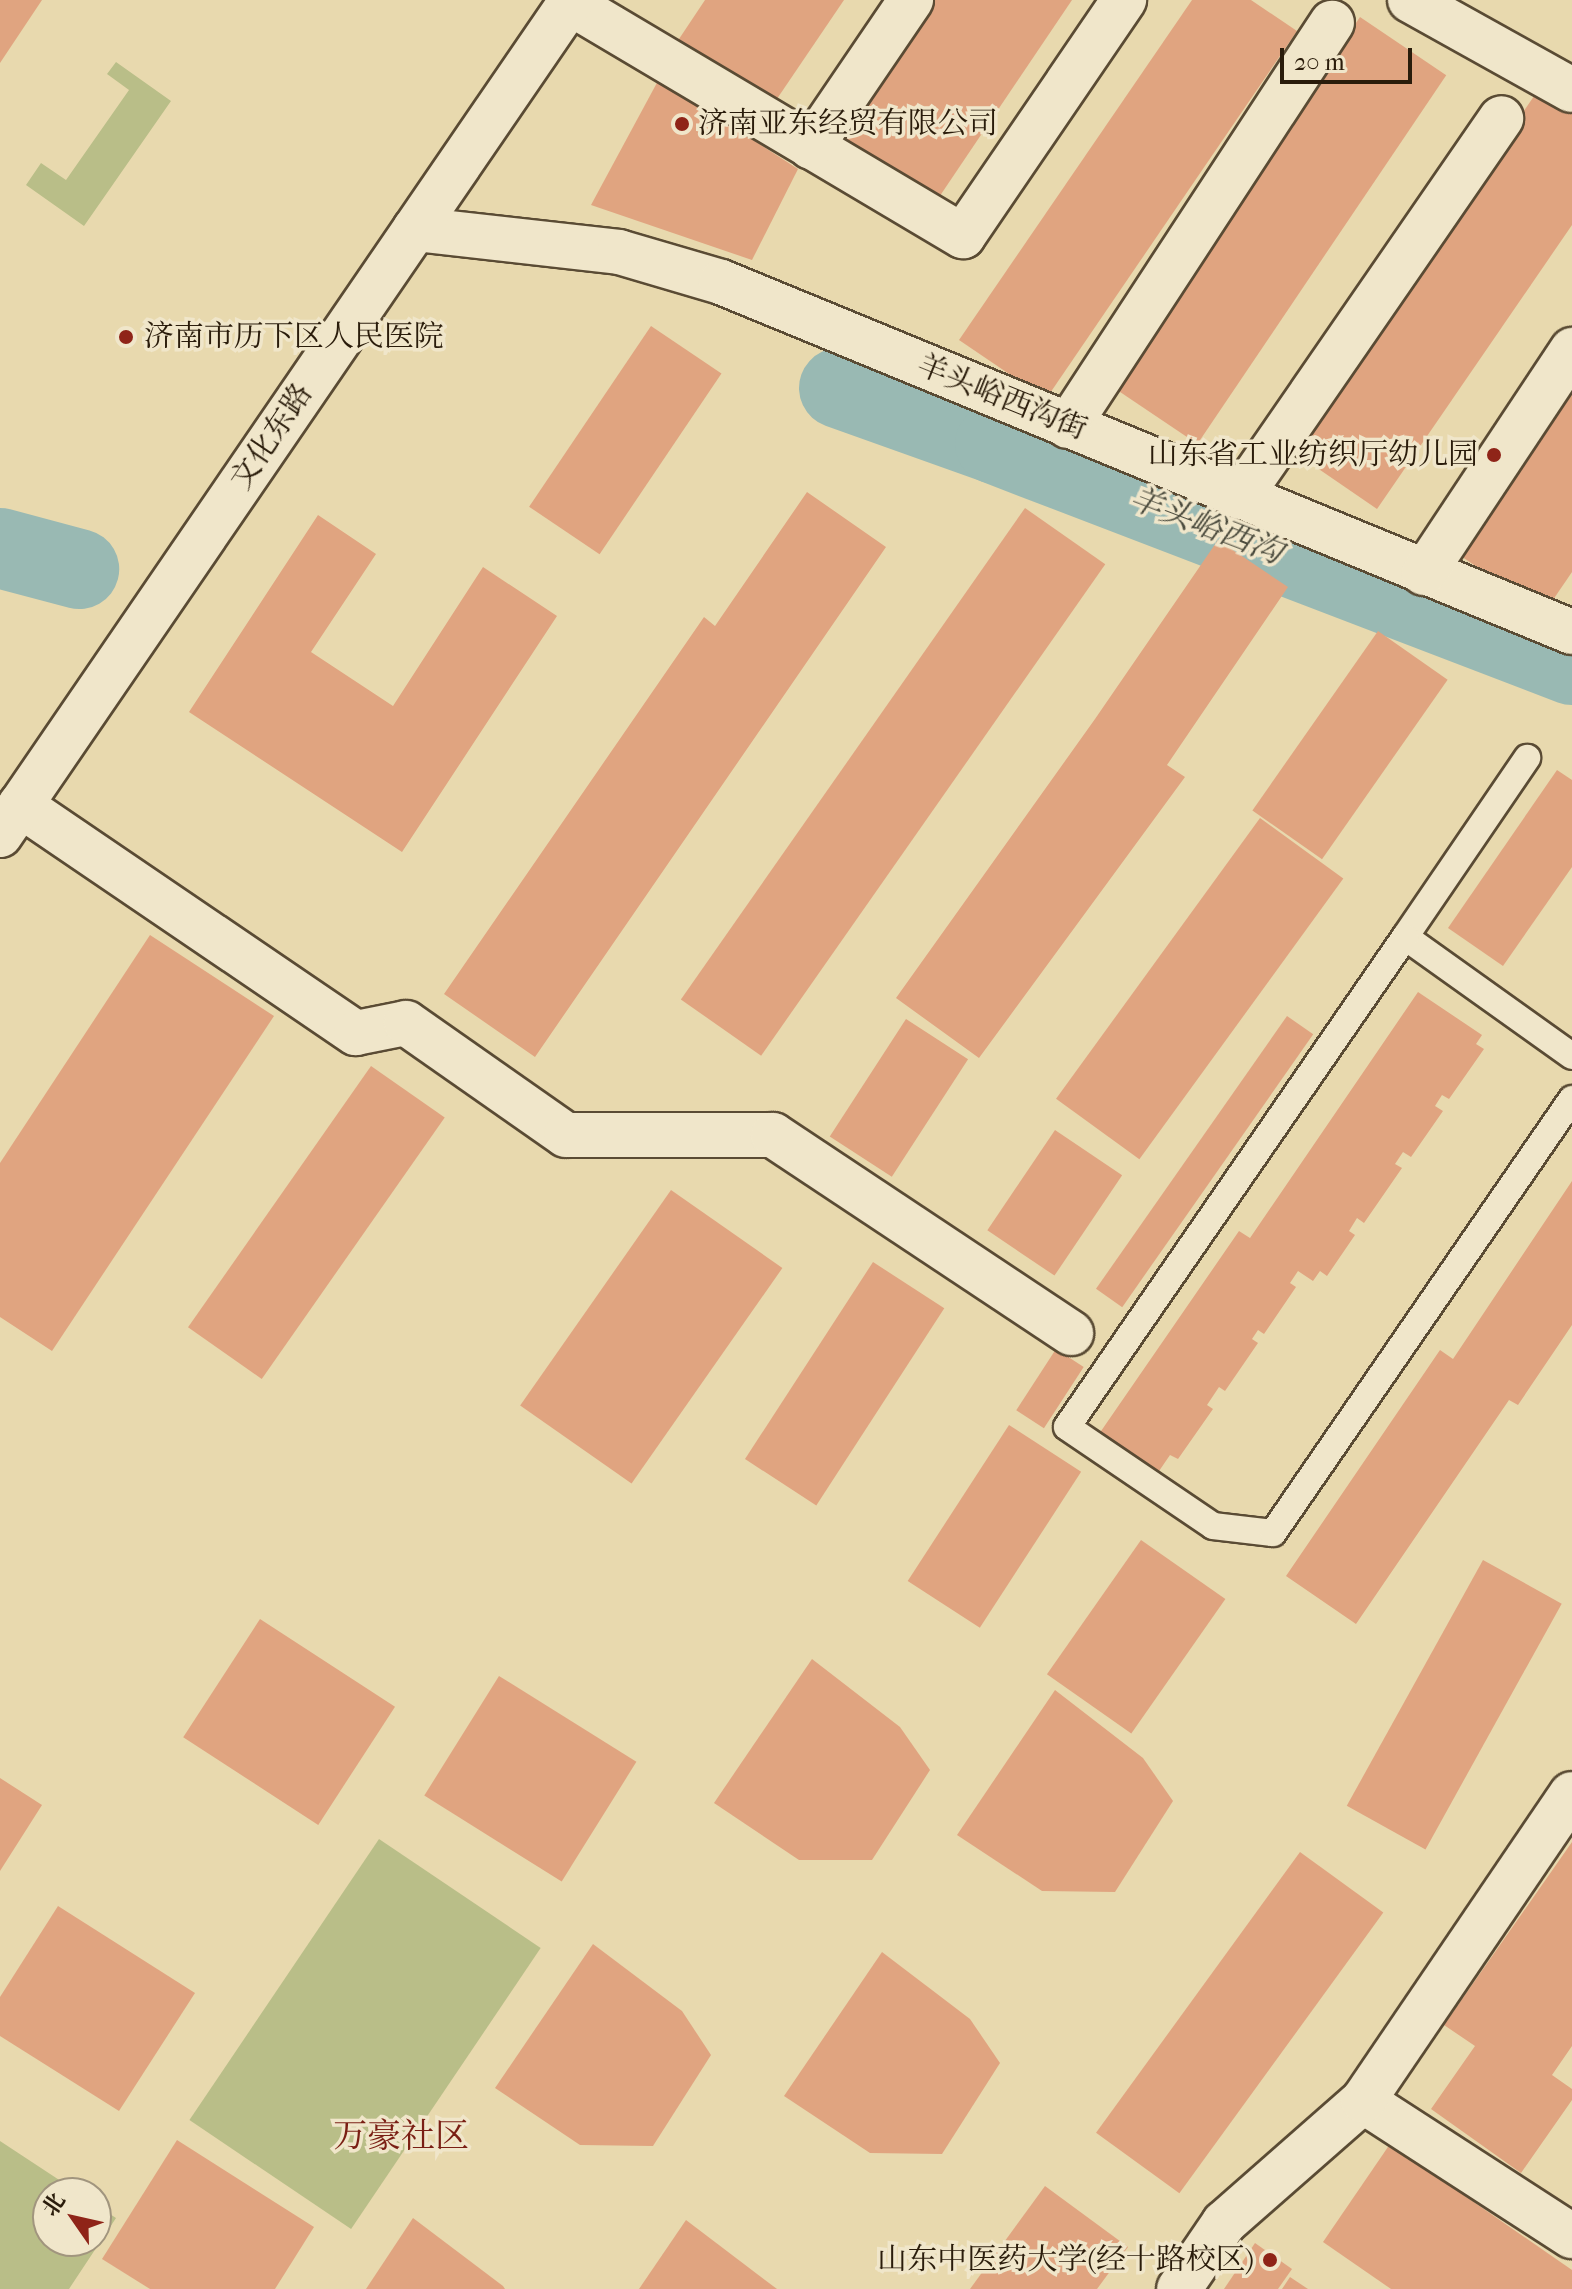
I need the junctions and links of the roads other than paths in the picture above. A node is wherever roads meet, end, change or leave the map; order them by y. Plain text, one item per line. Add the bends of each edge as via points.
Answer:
1 (911, 0) edge
2 (1124, 0) edge
3 (1410, 0) edge
4 (571, 2) edge
5 (1332, 23) dead end
6 (1572, 90) edge
7 (1501, 118) dead end
8 (811, 147) junction
9 (415, 229) junction
10 (1572, 350) edge
11 (1068, 426) junction
12 (1240, 497) junction
13 (1424, 573) junction
14 (1572, 632) edge
15 (1527, 758) dead end
16 (10, 820) edge
17 (1405, 937) junction
18 (1572, 1056) edge
19 (1572, 1099) edge
20 (1071, 1333) joint
21 (1111, 1359) junction
22 (1572, 1794) edge
23 (1363, 2101) junction
24 (1572, 2236) edge
25 (1179, 2289) edge

1 - 8 street
2 - 8 street via 963,236
3 - 6 street
4 - 8 street
4 - 9 street, 文化东路
5 - 11 street
7 - 12 street
9 - 11 street, 羊头峪西沟街 via 619,252 707,278
9 - 16 street, 文化东路
10 - 13 street
11 - 12 street, 羊头峪西沟街
12 - 13 street, 羊头峪西沟街
13 - 14 street, 羊头峪西沟街
15 - 17 lane
16 - 20 street via 356,1033 406,1023 566,1135 773,1135
17 - 18 lane
17 - 21 lane
19 - 21 lane via 1273,1533 1213,1526 1067,1427
20 - 21 lane
22 - 23 street
23 - 24 street
23 - 25 street via 1224,2223

